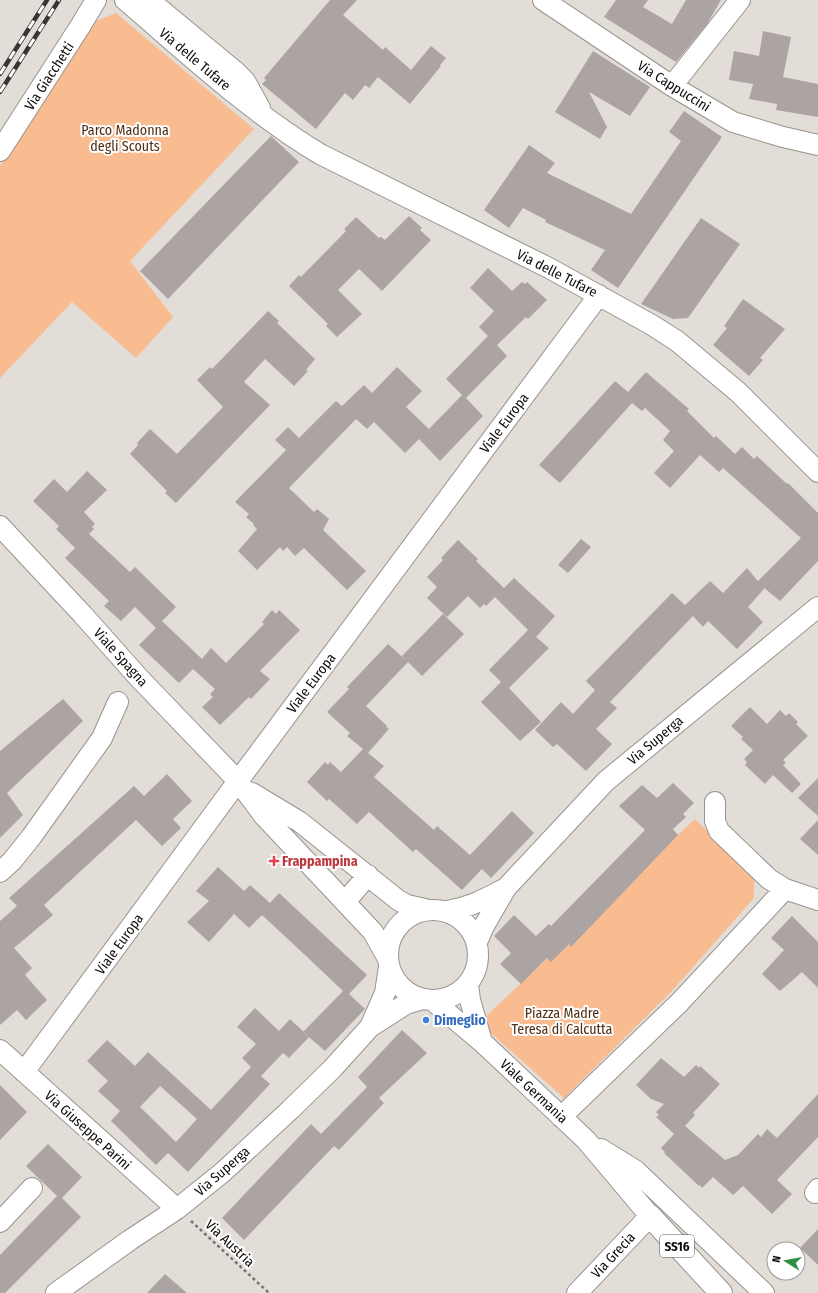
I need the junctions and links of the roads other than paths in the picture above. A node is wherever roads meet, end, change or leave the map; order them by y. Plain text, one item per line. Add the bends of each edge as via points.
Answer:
1 (96, 0) edge
2 (125, 0) edge
3 (149, 0) edge
4 (542, 0) edge
5 (740, 0) edge
6 (672, 86) junction
7 (266, 118) junction
8 (818, 145) edge
9 (0, 151) edge
10 (599, 295) junction
11 (818, 472) edge
12 (0, 526) edge
13 (818, 607) edge
14 (118, 702) dead end
15 (241, 785) junction
16 (715, 802) dead end
17 (0, 872) edge
18 (368, 875) junction
19 (506, 888) junction
20 (785, 889) junction
21 (818, 900) edge
22 (345, 902) junction
23 (425, 909) junction
24 (447, 911) junction
25 (477, 942) junction
26 (388, 962) junction
27 (468, 984) junction
28 (428, 1000) junction
29 (370, 1027) junction
30 (482, 1042) junction
31 (0, 1050) edge
32 (24, 1072) junction
33 (562, 1117) junction
34 (586, 1140) junction
35 (32, 1188) dead end
36 (177, 1209) junction
37 (650, 1216) junction
38 (0, 1222) edge
39 (56, 1293) edge
40 (577, 1293) edge
41 (721, 1293) edge
42 (764, 1293) edge

1 - 9 street, Via Giacchetti
2 - 7 street, Via delle Tufare
3 - 7 street, Via delle Tufare via 236,72 245,82
4 - 6 street, Via Cappuccini
5 - 6 street
6 - 8 street, Via Cappuccini via 733,122
7 - 10 street, Via delle Tufare via 320,154
10 - 11 street, Via delle Tufare via 677,342 738,392
10 - 15 street, Viale Europa
12 - 15 street, Viale Spagna
13 - 19 street, Via Superga via 606,781
14 - 17 street via 102,738 32,836
15 - 18 street, Viale Spagna via 300,822
15 - 22 street, Viale Spagna via 264,816
15 - 32 street, Viale Europa
16 - 20 street via 714,821 719,831 769,879
18 - 22 street
18 - 23 street, Viale Spagna via 398,900
19 - 24 street, Via Superga via 474,905
19 - 25 street, Via Superga
20 - 21 street
20 - 33 street via 679,1003
22 - 26 street, Viale Spagna via 374,932
23 - 24 street
23 - 26 street via 409,915 392,933 388,945
24 - 25 street via 464,921
25 - 27 street via 475,971
26 - 28 street via 398,985 409,994
26 - 29 street, Via Superga via 385,993
27 - 28 street via 449,997
27 - 30 street
28 - 29 street, Via Superga via 406,1004
28 - 30 street, Viale Germania
29 - 36 street, Via Superga via 290,1110 223,1172
30 - 33 street, Viale Germania
31 - 32 street, Via Giuseppe Parini
32 - 36 street, Via Giuseppe Parini
33 - 34 street, Viale Germania
34 - 37 street, Viale Germania
34 - 42 street, Viale Germania via 635,1170
35 - 38 street
36 - 39 street, Via Superga
37 - 40 street, Via Grecia
37 - 41 highway, SS16

